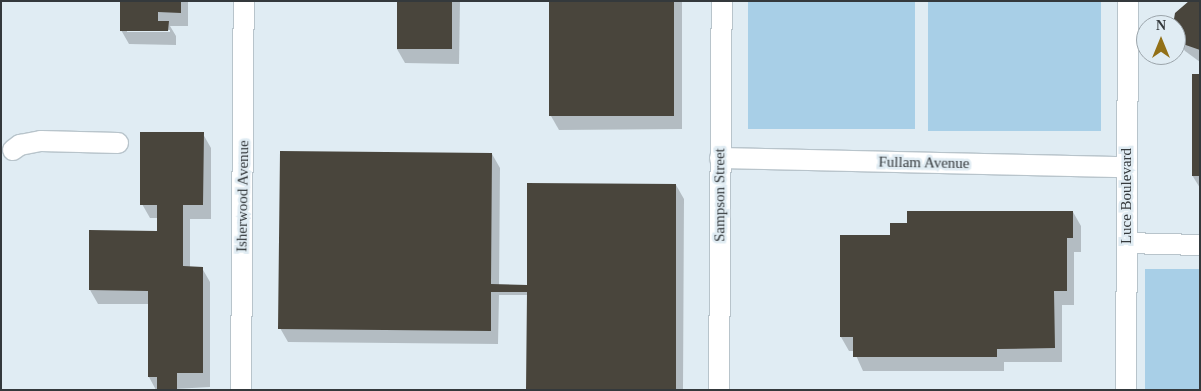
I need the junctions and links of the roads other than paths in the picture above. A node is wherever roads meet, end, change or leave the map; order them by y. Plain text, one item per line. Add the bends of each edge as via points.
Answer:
1 (244, 1) edge
2 (722, 1) edge
3 (1128, 1) edge
4 (118, 143) dead end
5 (13, 150) dead end
6 (720, 158) junction
7 (1127, 167) junction
8 (1127, 243) junction
9 (1200, 244) edge
10 (241, 390) edge
11 (718, 390) edge
12 (1126, 390) edge

1 - 10 street, Isherwood Avenue
2 - 6 street, Sampson Street
3 - 7 street, Luce Boulevard
4 - 5 street via 41,142 20,144
6 - 7 street, Fullam Avenue
6 - 11 street, Sampson Street
7 - 8 street, Luce Boulevard
8 - 9 street
8 - 12 street, Luce Boulevard

